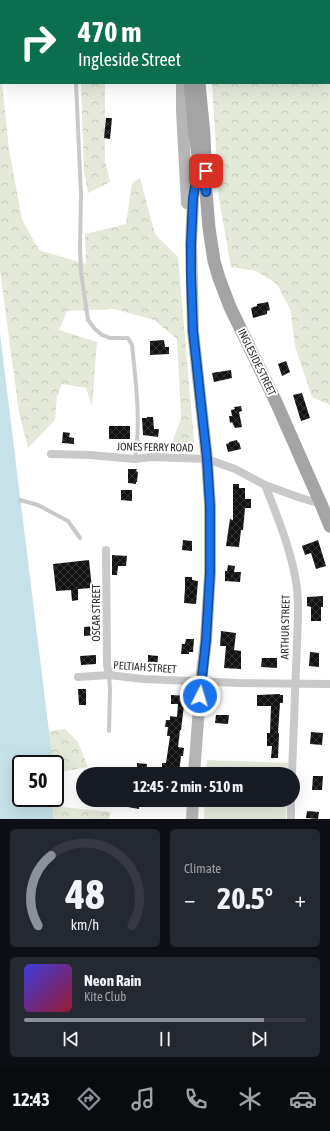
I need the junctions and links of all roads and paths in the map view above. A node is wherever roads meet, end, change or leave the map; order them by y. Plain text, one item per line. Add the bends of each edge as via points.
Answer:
1 (76, 84) edge
2 (182, 84) edge
3 (190, 84) edge
4 (199, 84) edge
5 (200, 135) junction
6 (203, 162) junction
7 (191, 244) junction
8 (52, 454) dead end
9 (135, 459) junction
10 (207, 459) junction
11 (265, 485) junction
12 (20, 500) dead end
13 (321, 504) junction
14 (330, 526) edge
15 (80, 538) dead end
16 (106, 550) dead end
17 (109, 675) junction
18 (78, 677) dead end
19 (201, 681) junction
20 (295, 684) junction
21 (330, 684) edge
22 (109, 731) dead end
23 (195, 767) edge
24 (292, 767) edge
25 (193, 807) edge
26 (291, 807) edge
27 (192, 819) edge
28 (291, 819) edge

1 - 9 lane via 81,195 81,272 88,320 102,335 110,338 128,338 132,344 138,415
2 - 7 main road
3 - 5 main road
4 - 5 main road
5 - 6 main road, INGLESIDE STREET
6 - 7 main road via 193,198
6 - 13 main road, INGLESIDE STREET via 214,261 225,296
7 - 10 main road via 193,331
8 - 9 street, JONES FERRY ROAD
9 - 10 street, JONES FERRY ROAD
10 - 11 street, JONES FERRY ROAD via 235,469
10 - 19 main road via 210,573
11 - 13 street, JONES FERRY ROAD
11 - 20 street, ARTHUR STREET via 287,544 297,590
12 - 15 lane via 38,505 68,521
13 - 14 main road, INGLESIDE STREET
16 - 17 street, OSCAR STREET
17 - 18 street, PELTIAH STREET
17 - 19 street, PELTIAH STREET
17 - 22 lane
19 - 20 street, PELTIAH STREET
19 - 23 main road
20 - 21 street, PELTIAH STREET
20 - 24 street, ARTHUR STREET
25 - 27 main road
26 - 28 street

